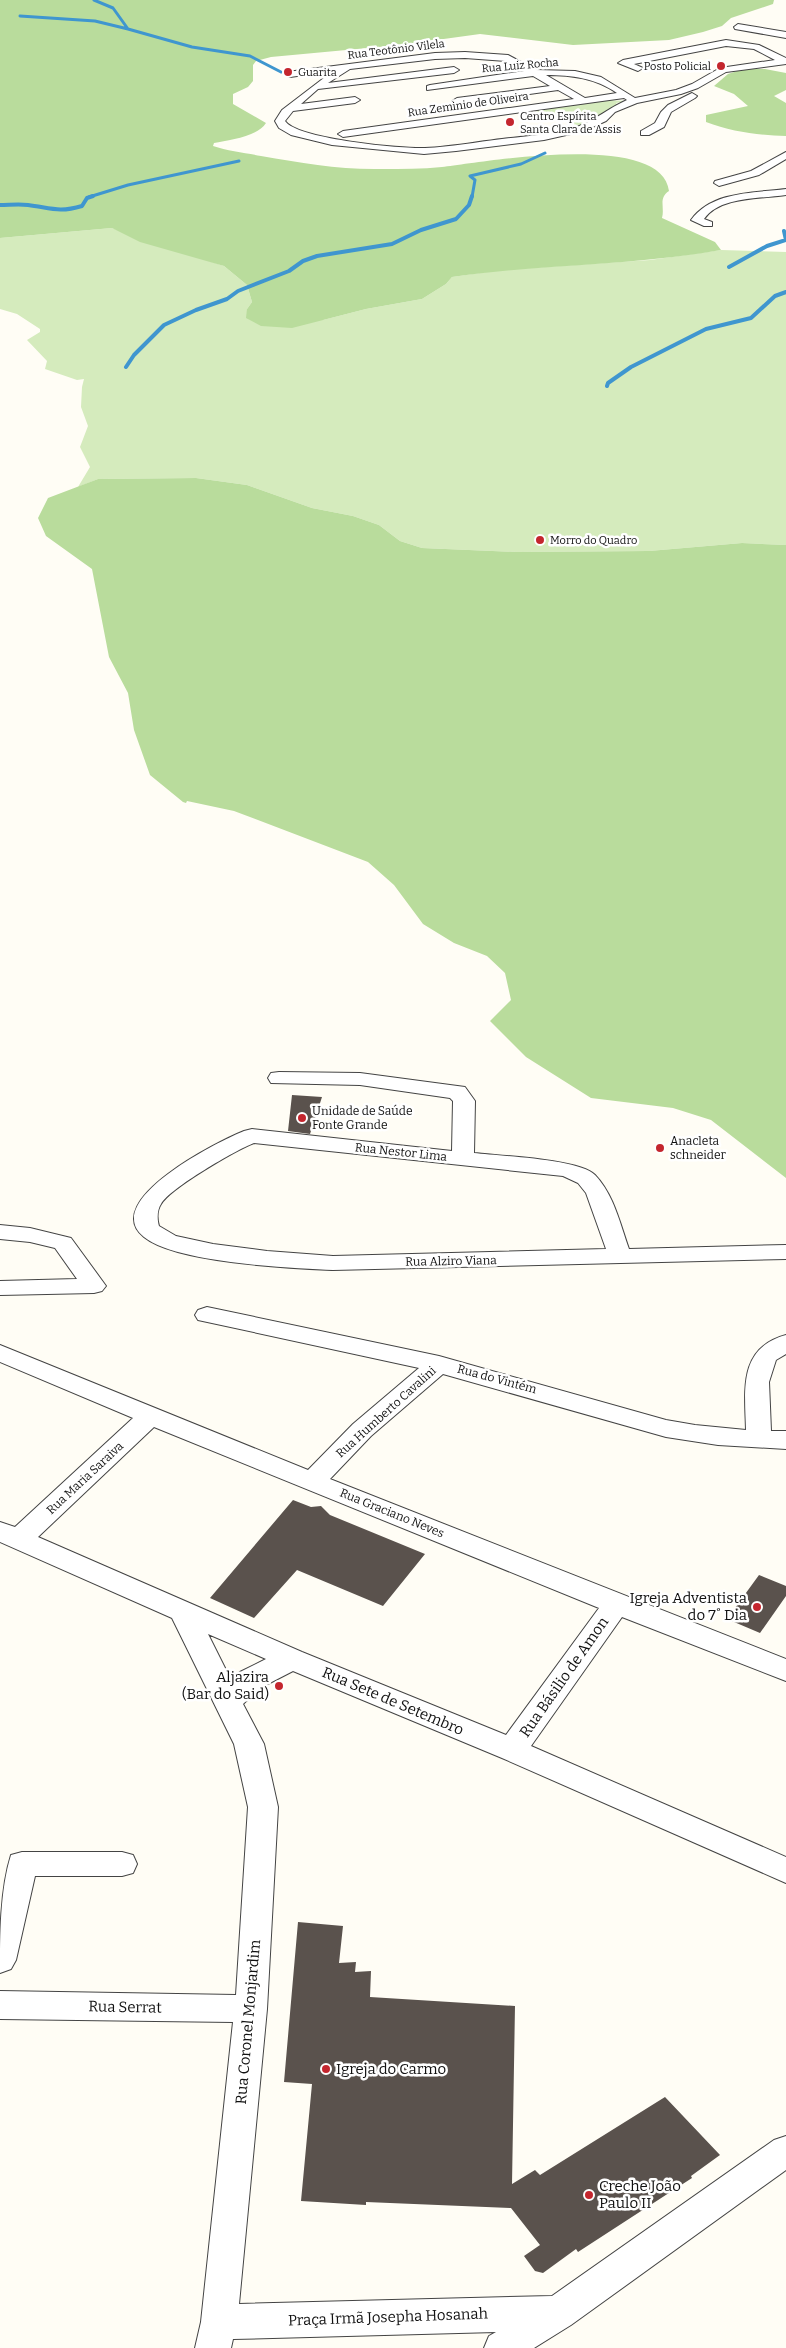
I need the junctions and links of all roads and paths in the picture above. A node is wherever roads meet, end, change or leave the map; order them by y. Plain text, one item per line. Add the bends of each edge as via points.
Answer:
1 (766, 23) dead end
2 (738, 27) dead end
3 (751, 29) junction
4 (786, 35) edge
5 (516, 61) junction
6 (785, 61) edge
7 (347, 66) junction
8 (480, 67) dead end
9 (638, 68) dead end
10 (461, 69) dead end
11 (537, 73) junction
12 (290, 74) dead end
13 (723, 82) dead end
14 (560, 87) junction
15 (314, 88) junction
16 (430, 88) dead end
17 (630, 98) junction
18 (355, 100) dead end
19 (582, 100) junction
20 (457, 101) dead end
21 (290, 108) junction
22 (301, 124) dead end
23 (283, 126) junction
24 (645, 133) dead end
25 (315, 138) junction
26 (784, 159) edge
27 (719, 183) dead end
28 (786, 192) edge
29 (708, 224) dead end
30 (279, 1078) dead end
31 (463, 1158) junction
32 (150, 1202) joint
33 (0, 1232) edge
34 (786, 1252) edge
35 (620, 1256) junction
36 (0, 1288) edge
37 (207, 1315) dead end
38 (786, 1342) edge
39 (0, 1353) edge
40 (439, 1364) junction
41 (151, 1416) junction
42 (759, 1439) junction
43 (786, 1440) edge
44 (313, 1481) junction
45 (10, 1535) edge
46 (616, 1604) junction
47 (182, 1610) junction
48 (292, 1659) junction
49 (786, 1670) edge
50 (229, 1700) junction
51 (512, 1750) junction
52 (122, 1864) dead end
53 (786, 1871) edge
54 (0, 1960) edge
55 (0, 2005) edge
56 (251, 2009) junction
57 (786, 2151) edge
58 (558, 2313) junction
59 (216, 2335) edge
60 (502, 2348) edge

1 - 3 street
2 - 3 street
3 - 4 street
5 - 7 street, Rua Teotônio Vilela via 484,55 449,55
5 - 8 street
5 - 11 street
6 - 9 street via 756,47 726,43 623,63
6 - 17 street via 723,70 678,92
7 - 12 street
7 - 15 street, Rua Teotônio Vilela
10 - 15 street
11 - 14 street
11 - 16 street, Rua Luiz Rocha
11 - 17 street, Rua Luiz Rocha via 593,76
13 - 24 street via 672,106 665,112 660,125
14 - 19 street
14 - 20 street
15 - 21 street, Rua Teotônio Vilela
17 - 19 street, Rua Zeminio de Oliveira
17 - 25 street via 602,119 580,129 544,137 424,151
18 - 21 street
19 - 25 street, Rua Zeminio de Oliveira
21 - 23 street, Rua Teotônio Vilela via 280,121
22 - 23 street
23 - 25 street
26 - 27 street via 755,173
28 - 29 street via 716,203 699,214 696,220
30 - 31 street via 360,1079 457,1092 464,1101
31 - 32 street, Rua Nestor Lima via 252,1136 164,1188
31 - 35 street, Rua Nestor Lima via 548,1166 586,1178 597,1193
32 - 35 street, Rua Alziro Viana via 145,1218 151,1232 170,1242 280,1260 333,1263
33 - 36 street via 30,1235 63,1244 94,1286
34 - 35 street, Rua Alziro Viana
37 - 40 street, Rua do Vintém
38 - 42 street via 765,1356 757,1382
39 - 41 street, Rua Graciano Neves
40 - 42 street, Rua do Vintém via 619,1416 695,1434
40 - 44 street, Rua Humberto Cavalini via 362,1430
41 - 44 street, Rua Graciano Neves
41 - 45 street, Rua Maria Saraiva
42 - 43 street, Rua do Vintém
44 - 46 street, Rua Graciano Neves
45 - 47 street, Rua Sete de Setembro
46 - 49 street, Rua Graciano Neves
46 - 51 street, Rua Básilio de Amon
47 - 48 street, Rua Sete de Setembro
47 - 50 street, Rua Coronel Monjardim
48 - 50 street via 250,1680
48 - 51 street, Rua Sete de Setembro
50 - 56 street, Rua Coronel Monjardim via 249,1744 263,1807
51 - 53 street, Rua Sete de Setembro
52 - 54 street via 22,1864
55 - 56 street, Rua Serrat
56 - 59 street, Rua Coronel Monjardim
57 - 58 street
58 - 59 street, Praça Irmã Josepha Hosanah
58 - 60 street

